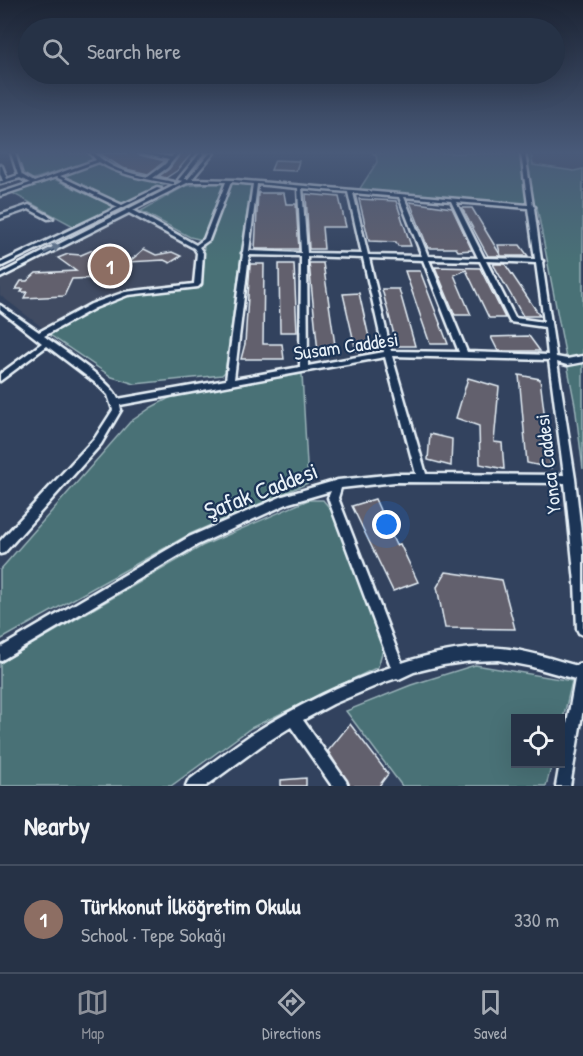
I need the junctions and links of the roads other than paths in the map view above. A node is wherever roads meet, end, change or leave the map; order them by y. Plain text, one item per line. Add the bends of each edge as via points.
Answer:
1 (15, 190) edge
2 (85, 190) edge
3 (158, 190) edge
4 (171, 190) edge
5 (226, 190) edge
6 (254, 190) edge
7 (300, 190) edge
8 (334, 190) edge
9 (529, 190) edge
10 (350, 191) junction
11 (0, 195) edge
12 (401, 196) junction
13 (453, 200) junction
14 (122, 207) junction
15 (532, 207) junction
16 (130, 211) junction
17 (0, 217) edge
18 (50, 218) dead end
19 (196, 247) junction
20 (245, 254) junction
21 (304, 254) junction
22 (365, 256) junction
23 (426, 258) junction
24 (484, 260) junction
25 (540, 261) junction
26 (0, 265) edge
27 (0, 276) edge
28 (2, 310) edge
29 (548, 325) junction
30 (38, 336) junction
31 (47, 343) junction
32 (388, 354) junction
33 (464, 355) junction
34 (554, 358) junction
35 (583, 358) edge
36 (304, 368) junction
37 (0, 378) edge
38 (230, 380) junction
39 (115, 403) junction
40 (422, 478) junction
41 (570, 479) junction
42 (338, 484) junction
43 (0, 549) edge
44 (583, 629) edge
45 (0, 655) edge
46 (583, 671) edge
47 (399, 672) junction
48 (293, 718) junction
49 (193, 786) edge
50 (341, 786) edge
51 (562, 786) edge

1 - 11 street
2 - 14 street
3 - 14 street
4 - 16 street
5 - 19 street via 206,240
6 - 20 street
7 - 21 street
8 - 10 street
9 - 15 street, Yonca Caddesi
10 - 12 street
10 - 22 street
12 - 13 street
12 - 23 street
13 - 15 street
13 - 24 street
14 - 26 street
15 - 25 street, Yonca Caddesi
16 - 19 street
27 -> 16 street
17 - 18 street via 30,207
19 - 30 street via 200,253 195,286 127,293 93,306
20 - 21 street
20 - 38 street
21 - 22 street
21 - 36 street
22 - 23 street
22 - 32 street
23 - 24 street
23 - 33 street
24 - 25 street
24 - 29 street via 512,320
25 - 29 street, Yonca Caddesi
28 - 30 street
29 - 34 street, Yonca Caddesi
30 - 31 street
31 - 37 street
31 - 39 street via 100,382
32 - 33 street, Susam Caddesi
32 - 36 street, Susam Caddesi
32 - 40 street
33 - 34 street, Susam Caddesi
34 - 35 street, Susam Caddesi via 567,362
34 - 41 street, Yonca Caddesi
36 - 38 street, Susam Caddesi
38 - 39 street, Susam Caddesi
39 - 43 street via 117,410 98,441
40 - 41 street, Şafak Caddesi
40 - 42 street, Şafak Caddesi
41 - 44 street, Yonca Caddesi
42 - 45 street, Şafak Caddesi via 287,500 193,540
42 - 47 street via 333,498
46 - 47 street via 499,654 454,656
46 - 51 street
47 - 48 street
48 - 49 street
48 - 50 street

